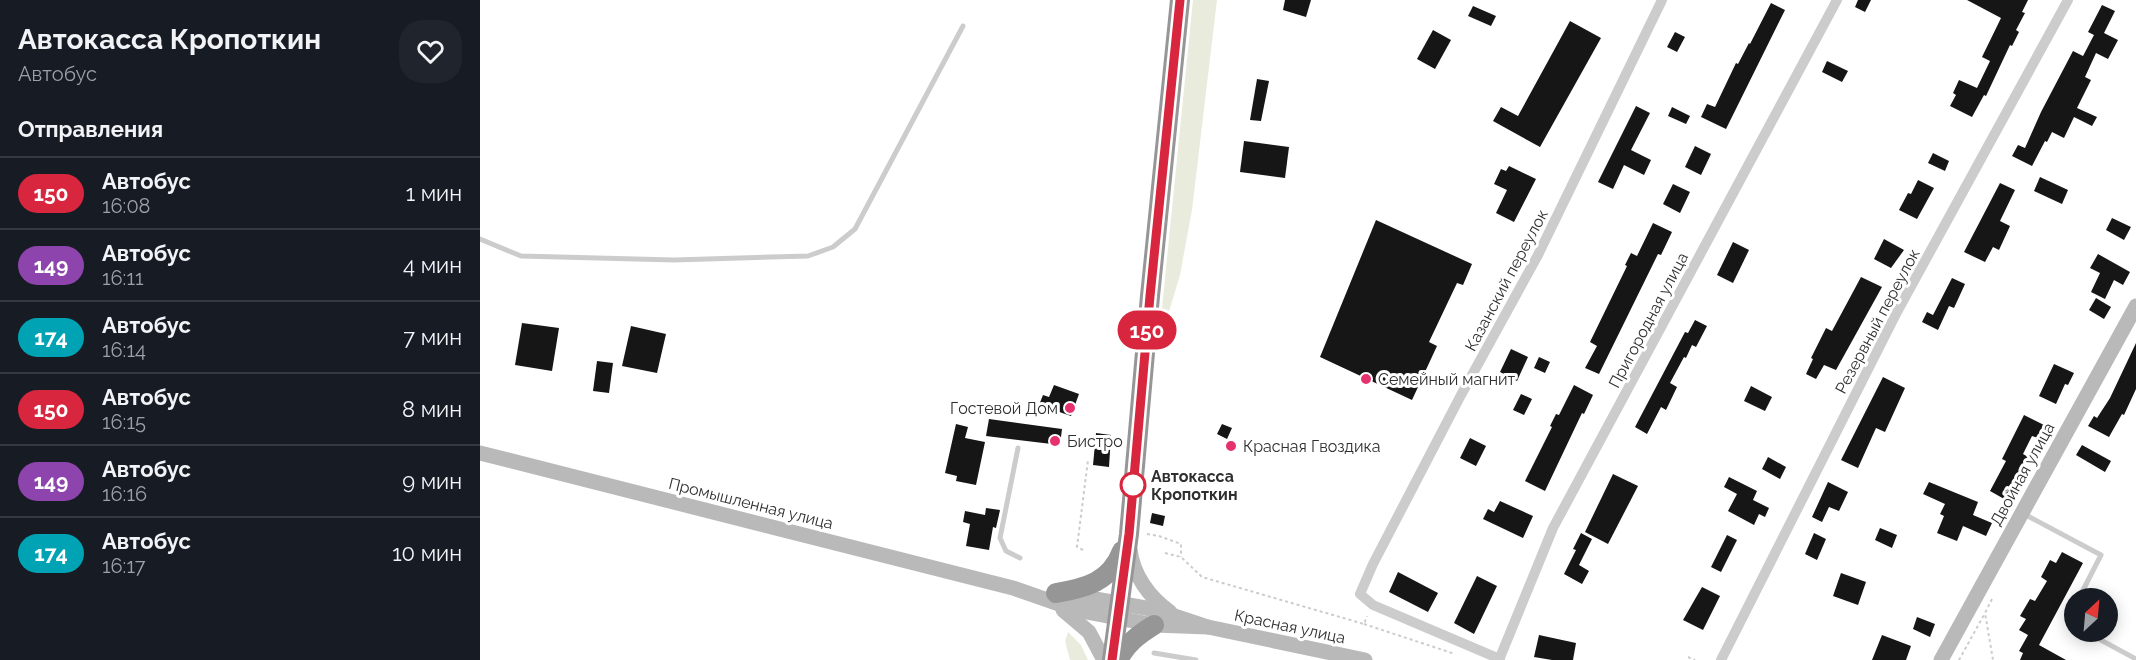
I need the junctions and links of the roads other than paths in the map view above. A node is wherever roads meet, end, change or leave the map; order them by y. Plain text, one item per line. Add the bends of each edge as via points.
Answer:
1 (1180, 0) edge
2 (1662, 0) edge
3 (1837, 0) edge
4 (2068, 0) edge
5 (963, 26) dead end
6 (480, 239) edge
7 (2136, 306) edge
8 (1018, 447) dead end
9 (480, 453) edge
10 (2021, 512) junction
11 (1138, 534) junction
12 (1020, 558) dead end
13 (1013, 588) joint
14 (2084, 588) edge
15 (1055, 598) junction
16 (1118, 610) junction
17 (1175, 616) junction
18 (1154, 625) junction
19 (1208, 627) junction
20 (2105, 642) edge
21 (1154, 653) dead end
22 (2136, 659) edge
23 (1104, 660) edge
24 (1112, 660) edge
25 (1118, 660) edge
26 (1196, 660) edge
27 (1365, 660) edge
28 (1499, 660) edge
29 (1721, 660) edge
30 (1941, 660) edge

1 - 11 highway via 1150,296
2 - 28 street, Казанский переулок via 1538,255 1461,395 1360,594 1373,605
3 - 28 street, Пригородная улица via 1553,528
4 - 29 street, Резервный переулок via 1897,312
5 - 6 lane via 855,229 834,247 808,256 674,260 521,256
7 - 10 main road, Двойная улица
8 - 12 lane via 1000,538 1006,551
9 - 13 main road, Промышленная улица
10 - 14 lane via 2101,555
10 - 30 main road, Двойная улица
11 - 15 highway via 1097,582
11 - 16 highway
11 - 17 main road via 1131,560 1137,575 1158,604
13 - 15 main road, Красная улица
15 - 16 main road, Красная улица
15 - 23 main road via 1089,632
16 - 17 main road, Красная улица via 1157,610
16 - 18 main road, Красная улица
16 - 24 highway
17 - 19 main road, Красная улица
18 - 19 main road, Красная улица
18 - 25 highway via 1136,636
19 - 27 main road, Красная улица
20 - 22 lane
21 - 26 lane

